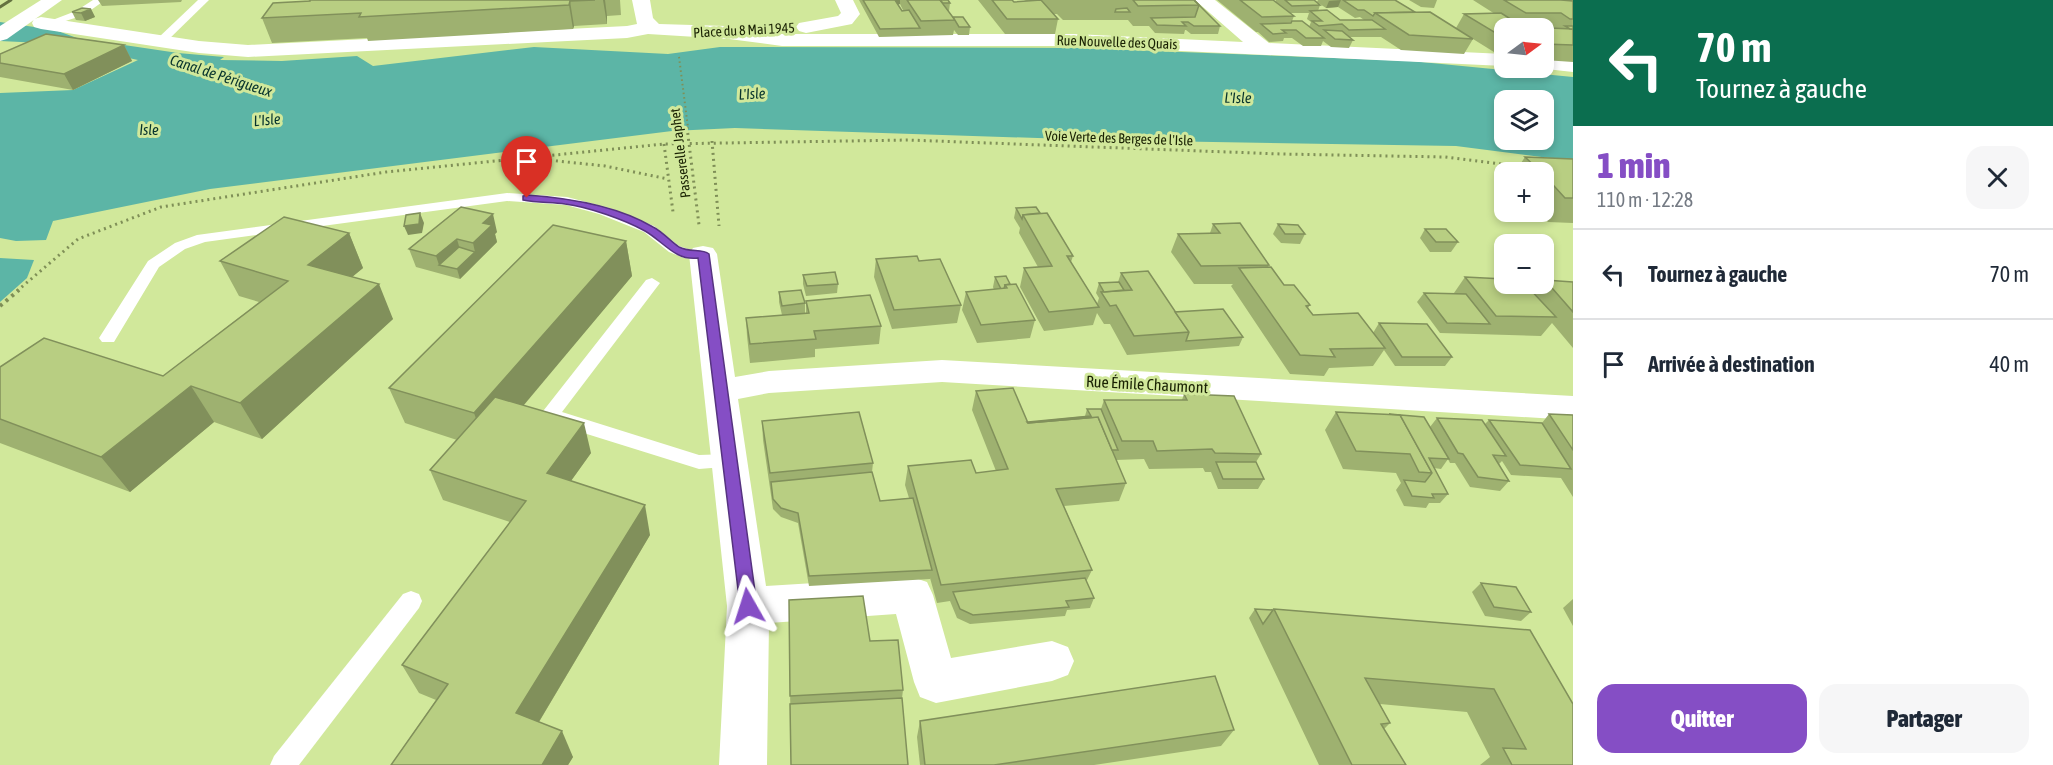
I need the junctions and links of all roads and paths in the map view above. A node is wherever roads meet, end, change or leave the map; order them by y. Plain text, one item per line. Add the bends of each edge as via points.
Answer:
1 (100, 0) edge
2 (204, 0) edge
3 (641, 0) edge
4 (844, 0) edge
5 (1204, 0) edge
6 (51, 1) edge
7 (44, 23) joint
8 (649, 28) junction
9 (729, 33) junction
10 (0, 35) edge
11 (161, 41) junction
12 (1457, 41) edge
13 (1264, 49) junction
14 (678, 50) dead end
15 (1494, 59) edge
16 (1494, 59) edge
17 (1554, 65) edge
18 (1573, 66) edge
19 (712, 141) junction
20 (530, 158) dead end
21 (1494, 163) edge
22 (668, 179) junction
23 (689, 251) junction
24 (652, 283) dead end
25 (108, 338) dead end
26 (722, 392) junction
27 (1570, 413) edge
28 (729, 461) junction
29 (411, 601) dead end
30 (748, 606) junction
31 (1052, 661) dead end
32 (283, 765) edge
33 (743, 765) edge

1 - 7 lane via 80,12
2 - 11 lane
3 - 8 street
4 - 9 street, Place du 8 Mai 1945 via 851,14 846,20
5 - 13 street
6 - 10 street
7 - 11 street, Place du 8 Mai 1945
8 - 9 street, Place du 8 Mai 1945 via 663,32
8 - 11 street, Place du 8 Mai 1945 via 268,50
9 - 13 street, Rue Nouvelle des Quais via 782,40 1074,40
12 - 16 street
13 - 15 street, Rue Nouvelle des Quais
14 - 23 path, Passerelle Japhet via 690,150
17 - 18 street
19 - 21 path, Voie Verte des Berges de l'Isle via 908,140 1444,157
19 - 22 path, Voie Verte des Berges de l'Isle via 664,144
19 - 23 path via 720,246
20 - 22 path via 605,166
22 - 23 path via 673,209
23 - 25 lane via 604,211 567,201 507,196 201,238 153,264
23 - 26 street
24 - 28 lane via 549,415 699,462
26 - 27 street, Rue Émile Chaumont via 769,382 942,371
26 - 28 street
28 - 30 street
29 - 32 lane
30 - 31 street via 912,595 936,682
30 - 33 street

